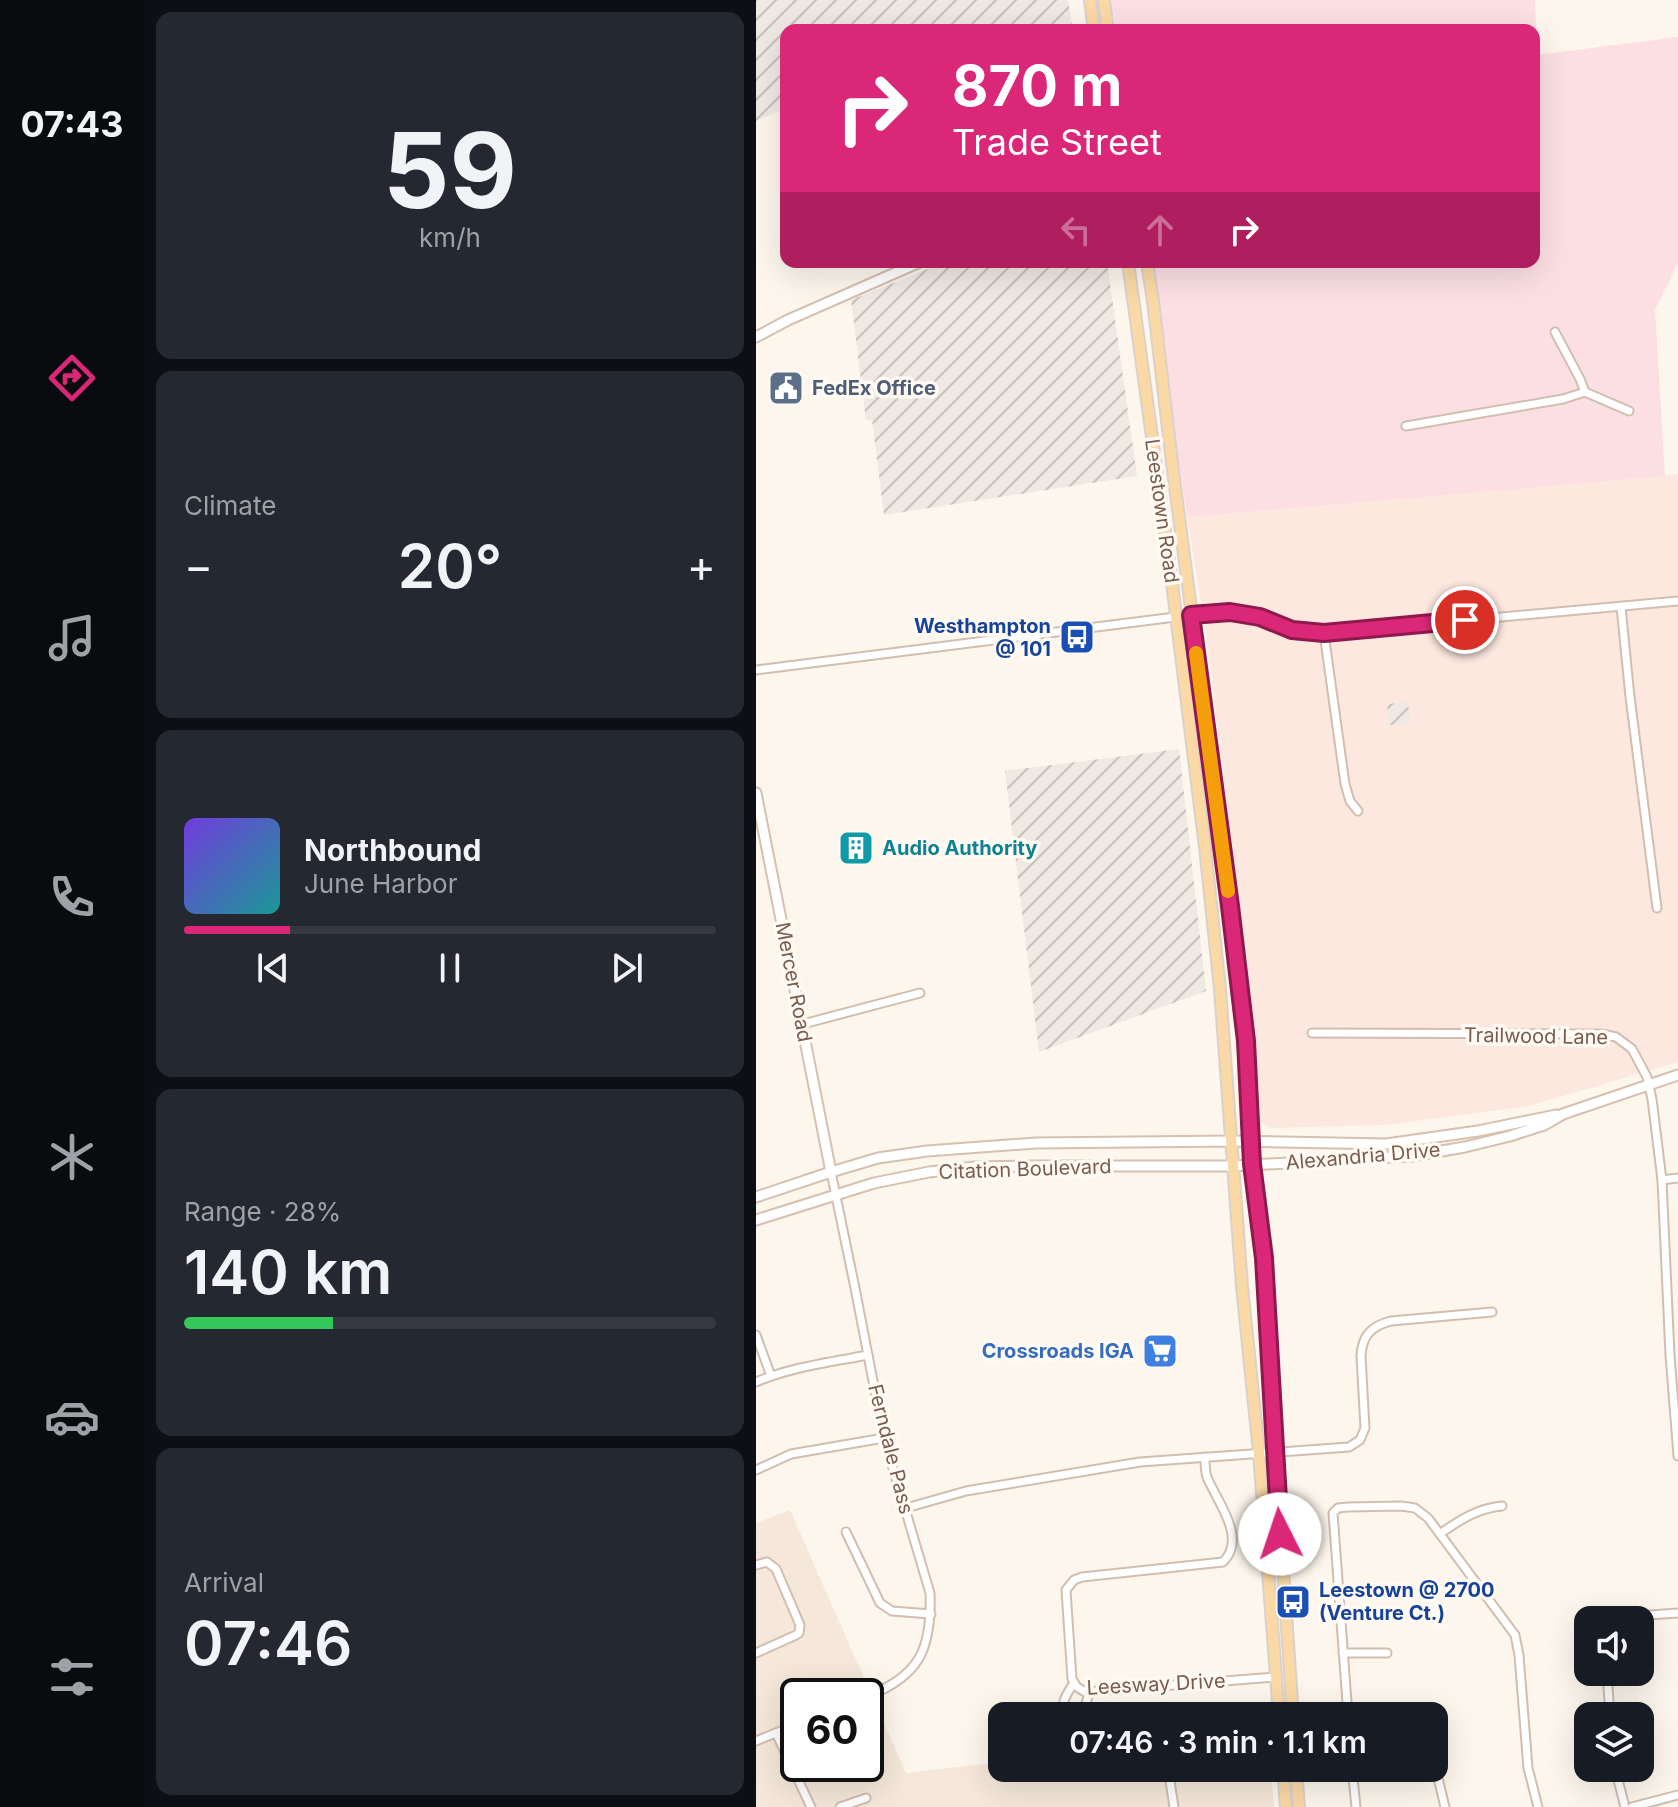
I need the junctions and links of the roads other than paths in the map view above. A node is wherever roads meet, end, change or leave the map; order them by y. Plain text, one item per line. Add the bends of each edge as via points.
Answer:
1 (1090, 0) edge
2 (1104, 0) edge
3 (1093, 24) edge
4 (1107, 24) edge
5 (906, 268) edge
6 (1129, 268) edge
7 (1148, 268) edge
8 (1555, 332) dead end
9 (756, 337) edge
10 (1585, 392) junction
11 (1629, 411) dead end
12 (1406, 426) dead end
13 (1678, 601) edge
14 (1621, 607) junction
15 (1191, 615) junction
16 (1176, 617) junction
17 (1324, 633) junction
18 (756, 670) edge
19 (756, 793) edge
20 (1358, 811) dead end
21 (1657, 908) dead end
22 (920, 993) dead end
23 (803, 1024) junction
24 (1312, 1033) dead end
25 (1678, 1075) edge
26 (1650, 1085) junction
27 (1563, 1114) junction
28 (1232, 1141) junction
29 (1251, 1142) junction
30 (1252, 1164) junction
31 (1233, 1166) junction
32 (831, 1172) junction
33 (1678, 1178) edge
34 (1662, 1180) junction
35 (835, 1194) junction
36 (756, 1197) edge
37 (756, 1220) edge
38 (1678, 1281) edge
39 (1667, 1282) junction
40 (1492, 1312) dead end
41 (756, 1335) edge
42 (868, 1355) junction
43 (771, 1376) junction
44 (756, 1382) edge
45 (1676, 1400) edge
46 (884, 1438) junction
47 (1275, 1452) junction
48 (1259, 1453) junction
49 (1678, 1456) edge
50 (1205, 1457) junction
51 (756, 1470) edge
52 (1502, 1506) dead end
53 (906, 1508) junction
54 (846, 1532) dead end
55 (1441, 1533) junction
56 (756, 1565) edge
57 (1678, 1613) edge
58 (931, 1614) junction
59 (1654, 1615) edge
60 (756, 1653) edge
61 (1343, 1653) junction
62 (1387, 1653) dead end
63 (1275, 1677) junction
64 (1074, 1683) junction
65 (884, 1690) edge
66 (1089, 1691) junction
67 (1278, 1702) edge
68 (1285, 1702) edge
69 (1292, 1702) edge
70 (1347, 1702) edge
71 (780, 1731) edge
72 (776, 1733) junction
73 (756, 1741) edge
74 (1170, 1782) edge
75 (1284, 1782) edge
76 (1297, 1782) edge
77 (1353, 1782) edge
78 (1439, 1782) edge
79 (1619, 1782) edge
80 (1678, 1795) edge
81 (866, 1798) dead end
82 (811, 1807) edge
83 (840, 1807) edge
84 (1174, 1807) edge
85 (1286, 1807) edge
86 (1299, 1807) edge
87 (1356, 1807) edge
88 (1445, 1807) edge
89 (1538, 1807) edge
90 (1625, 1807) edge
91 (1632, 1807) edge

1 - 3 main road
2 - 4 main road
5 - 9 street
6 - 16 main road, Leestown Road
7 - 15 main road, Leestown Road
8 - 10 street
10 - 11 street
10 - 12 street
13 - 14 street
14 - 17 street
14 - 21 street
15 - 16 street
15 - 17 street via 1230,612 1292,630
15 - 29 main road, Leestown Road via 1246,1041
16 - 18 street
16 - 28 main road, Leestown Road via 1207,859
17 - 20 street via 1345,784
19 - 23 street, Mercer Road
22 - 23 street
23 - 32 street, Mercer Road
24 - 26 street, Trailwood Lane via 1602,1034 1632,1049
25 - 26 street, Alexandria Drive
26 - 27 street, Alexandria Drive
26 - 34 street, Trailwood Lane
27 - 29 street, Alexandria Drive via 1386,1144
27 - 30 street, Alexandria Drive via 1510,1136 1425,1154
28 - 29 street, Citation Boulevard
28 - 31 main road, Leestown Road
28 - 32 street, Citation Boulevard via 984,1146 878,1158
29 - 30 main road, Leestown Road
30 - 31 street, Citation Boulevard
30 - 47 main road, Leestown Road via 1264,1258
31 - 35 street, Citation Boulevard via 974,1167
31 - 48 main road, Leestown Road
32 - 35 street, Ferndale Pass
32 - 36 street, Citation Boulevard
33 - 34 street
34 - 39 street, Trailwood Lane
35 - 37 street, Citation Boulevard
35 - 42 street, Ferndale Pass
38 - 39 street
39 - 45 street, Trailwood Lane
40 - 47 street via 1379,1324 1361,1345 1365,1423 1360,1440 1341,1449
41 - 43 street
42 - 43 street
42 - 46 street, Ferndale Pass
43 - 44 street
45 - 49 street, Trailwood Lane
46 - 51 street via 791,1454
46 - 53 street, Ferndale Pass
47 - 48 street
47 - 69 main road, Leestown Road
48 - 50 street
48 - 63 main road, Leestown Road
50 - 53 street via 1140,1462 966,1491
50 - 64 street, Leesway Drive via 1207,1476 1228,1519 1230,1554 1223,1562 1074,1580 1066,1590
52 - 55 street via 1480,1510
53 - 58 street, Ferndale Pass
54 - 58 street via 880,1603 892,1611
55 - 61 street via 1409,1506 1334,1511
55 - 89 street via 1515,1635 1528,1768
56 - 60 street via 767,1562 776,1569 800,1625 796,1635
57 - 59 street
58 - 65 street, Ferndale Pass via 928,1641 918,1660
61 - 62 street
61 - 70 street
63 - 66 street, Leesway Drive
63 - 67 main road, Leestown Road
63 - 68 main road via 1283,1686
64 - 66 street, Leesway Drive
64 - 66 street via 1063,1701 1073,1716 1084,1709
71 - 72 street
72 - 73 street
72 - 82 street
74 - 84 street
75 - 85 main road
76 - 86 main road
77 - 87 street
78 - 88 street
79 - 90 street
80 - 91 street
81 - 83 street

